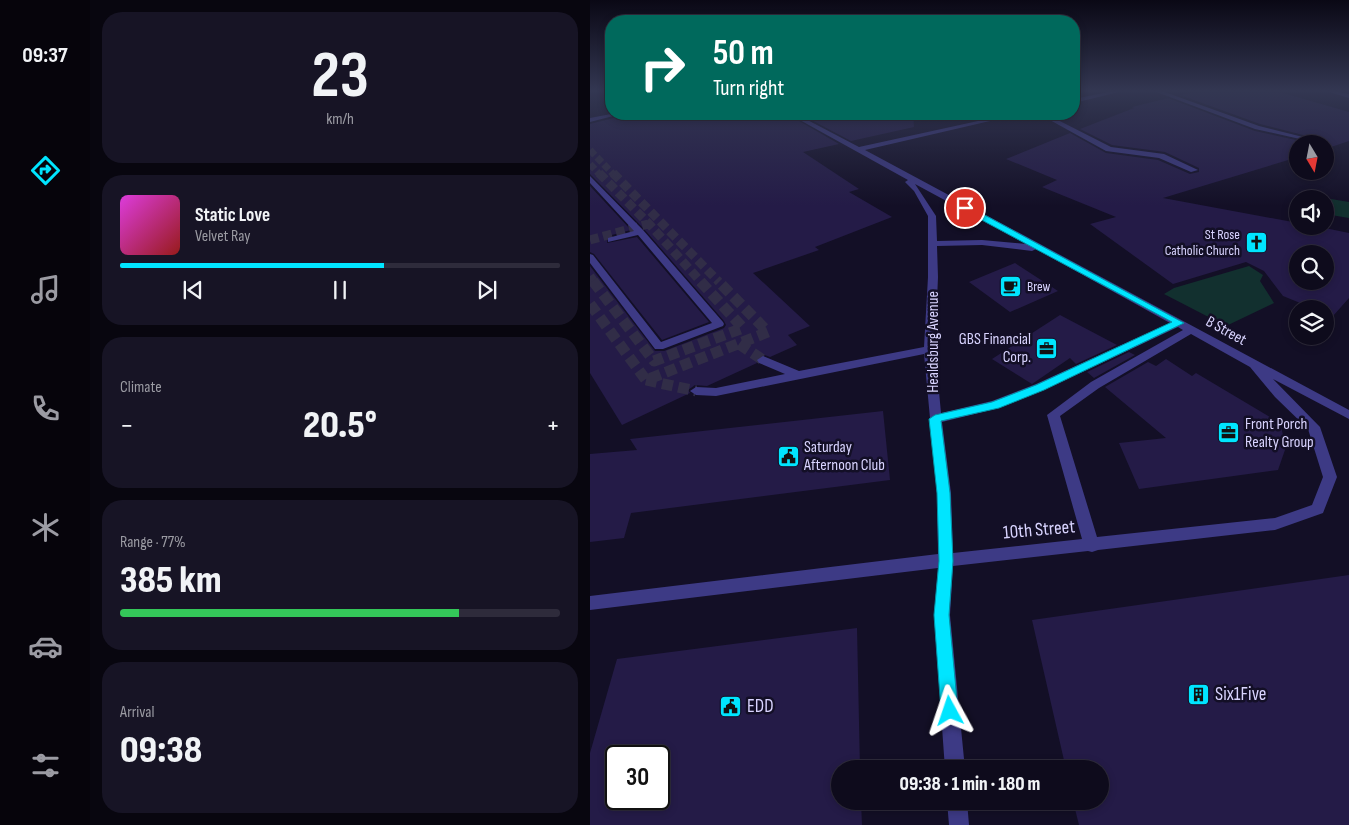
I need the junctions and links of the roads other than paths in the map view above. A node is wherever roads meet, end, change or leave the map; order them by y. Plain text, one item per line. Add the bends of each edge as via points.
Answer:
1 (820, 130) edge
2 (948, 130) edge
3 (1072, 130) edge
4 (1264, 130) edge
5 (1290, 135) edge
6 (857, 150) junction
7 (1194, 170) dead end
8 (902, 175) junction
9 (590, 178) tunnel mouth
10 (640, 232) junction
11 (610, 240) dead end
12 (933, 244) junction
13 (1043, 250) junction
14 (590, 257) edge
15 (1179, 323) junction
16 (1192, 329) junction
17 (929, 349) junction
18 (763, 360) tunnel mouth
19 (1254, 365) junction
20 (799, 376) junction
21 (696, 391) tunnel mouth
22 (1349, 415) edge
23 (935, 419) junction
24 (1092, 546) junction
25 (946, 561) junction
26 (590, 603) edge
27 (954, 760) edge
28 (959, 810) edge
29 (960, 825) edge

1 - 6 street, B Street
2 - 6 street
3 - 7 street via 1109,149 1161,156
4 - 5 street
6 - 8 street, B Street
8 - 12 street, B Street via 917,190 932,216
8 - 13 street, B Street
9 - 10 street
10 - 11 street
10 - 14 street via 719,324 659,347
12 - 13 street via 1009,244
12 - 17 street, Healdsburg Avenue
13 - 15 street, B Street
15 - 16 street, B Street
15 - 23 street via 995,405
16 - 19 street, B Street
16 - 24 street via 1095,385 1052,415
17 - 20 street
17 - 23 street, Healdsburg Avenue
18 - 20 street
19 - 22 street, B Street
19 - 24 street, 10th Street via 1314,427 1330,477 1318,508 1275,524
20 - 21 street via 716,392
23 - 25 street, Healdsburg Avenue via 944,493
24 - 25 street, 10th Street
25 - 26 street, 10th Street
25 - 27 street, Healdsburg Avenue via 942,615
28 - 29 street

